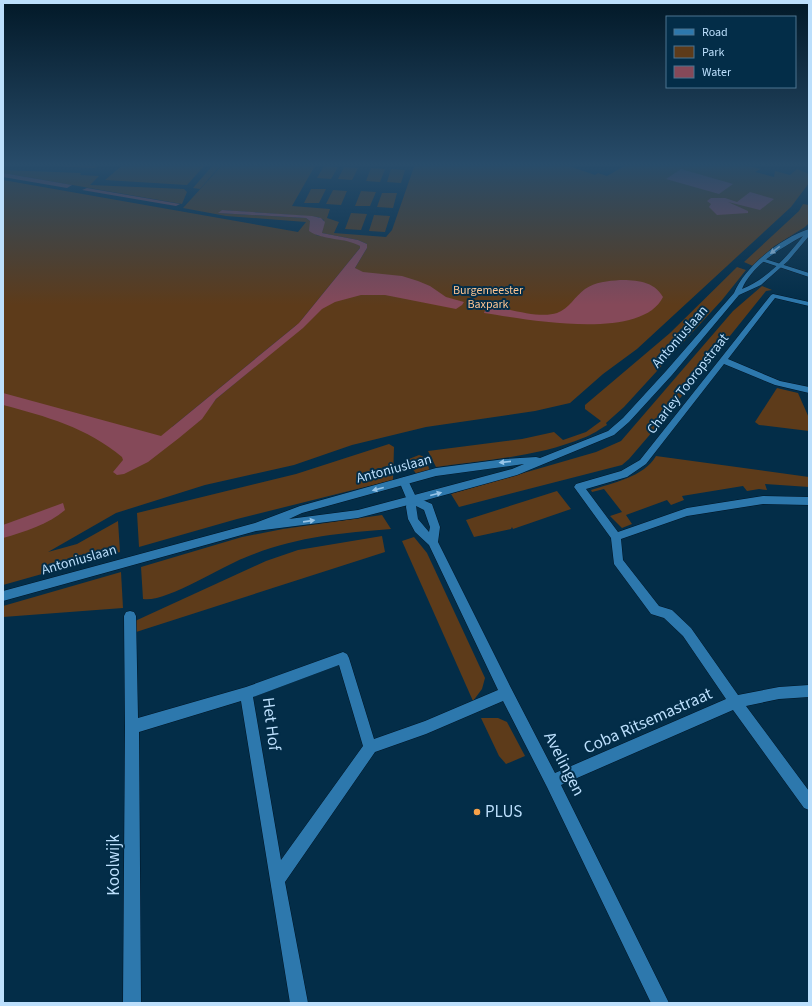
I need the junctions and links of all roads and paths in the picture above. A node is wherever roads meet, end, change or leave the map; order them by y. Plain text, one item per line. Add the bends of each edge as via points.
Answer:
1 (809, 231) edge
2 (763, 260) junction
3 (780, 266) junction
4 (809, 275) edge
5 (737, 294) junction
6 (809, 304) edge
7 (722, 360) junction
8 (809, 390) edge
9 (544, 460) junction
10 (404, 481) junction
11 (412, 500) junction
12 (809, 501) edge
13 (256, 527) junction
14 (616, 537) junction
15 (433, 542) junction
16 (3, 596) edge
17 (130, 616) dead end
18 (809, 691) edge
19 (246, 693) junction
20 (506, 693) junction
21 (736, 702) junction
22 (132, 727) junction
23 (370, 747) junction
24 (552, 782) junction
25 (809, 803) edge
26 (277, 880) junction
27 (132, 1003) edge
28 (299, 1003) edge
29 (660, 1003) edge

1 -> 2 street, Antoniuslaan via 774,250
1 - 3 street, Antoniuslaan
2 - 3 street
2 - 5 street, Antoniuslaan via 739,286
3 - 4 street
3 - 5 street, Antoniuslaan via 748,291
5 - 9 street, Antoniuslaan via 621,424 589,443
6 - 7 street, Charley Tooropstraat via 773,296
7 - 8 street via 778,383
7 - 14 street, Charley Tooropstraat via 644,462 624,474 579,487
9 -> 10 street, Antoniuslaan via 505,462 436,472
11 -> 9 street, Antoniuslaan via 514,472
10 - 11 street
10 -> 13 street, Antoniuslaan via 300,510
13 -> 11 street, Antoniuslaan via 358,514
11 - 15 street, Avelingen via 410,512 413,519 420,531
11 - 15 street, Avelingen via 428,507 435,527
12 - 14 street via 763,500 687,512
13 - 16 street, Antoniuslaan
14 - 21 street, Coba Ritsemastraat via 618,561 655,610 668,614 687,632
15 - 20 street, Avelingen
17 - 22 street, Koolwijk
18 - 21 street, Coba Ritsemastraat via 779,693
19 - 22 street
19 - 23 street, Het Hof via 343,658
19 - 26 street, Het Hof
20 - 23 street via 426,727
20 - 24 street, Avelingen
21 - 24 street, Coba Ritsemastraat
21 - 25 street
22 - 27 street, Koolwijk
23 - 26 street
24 - 29 street, Avelingen
26 - 28 street, Het Hof

